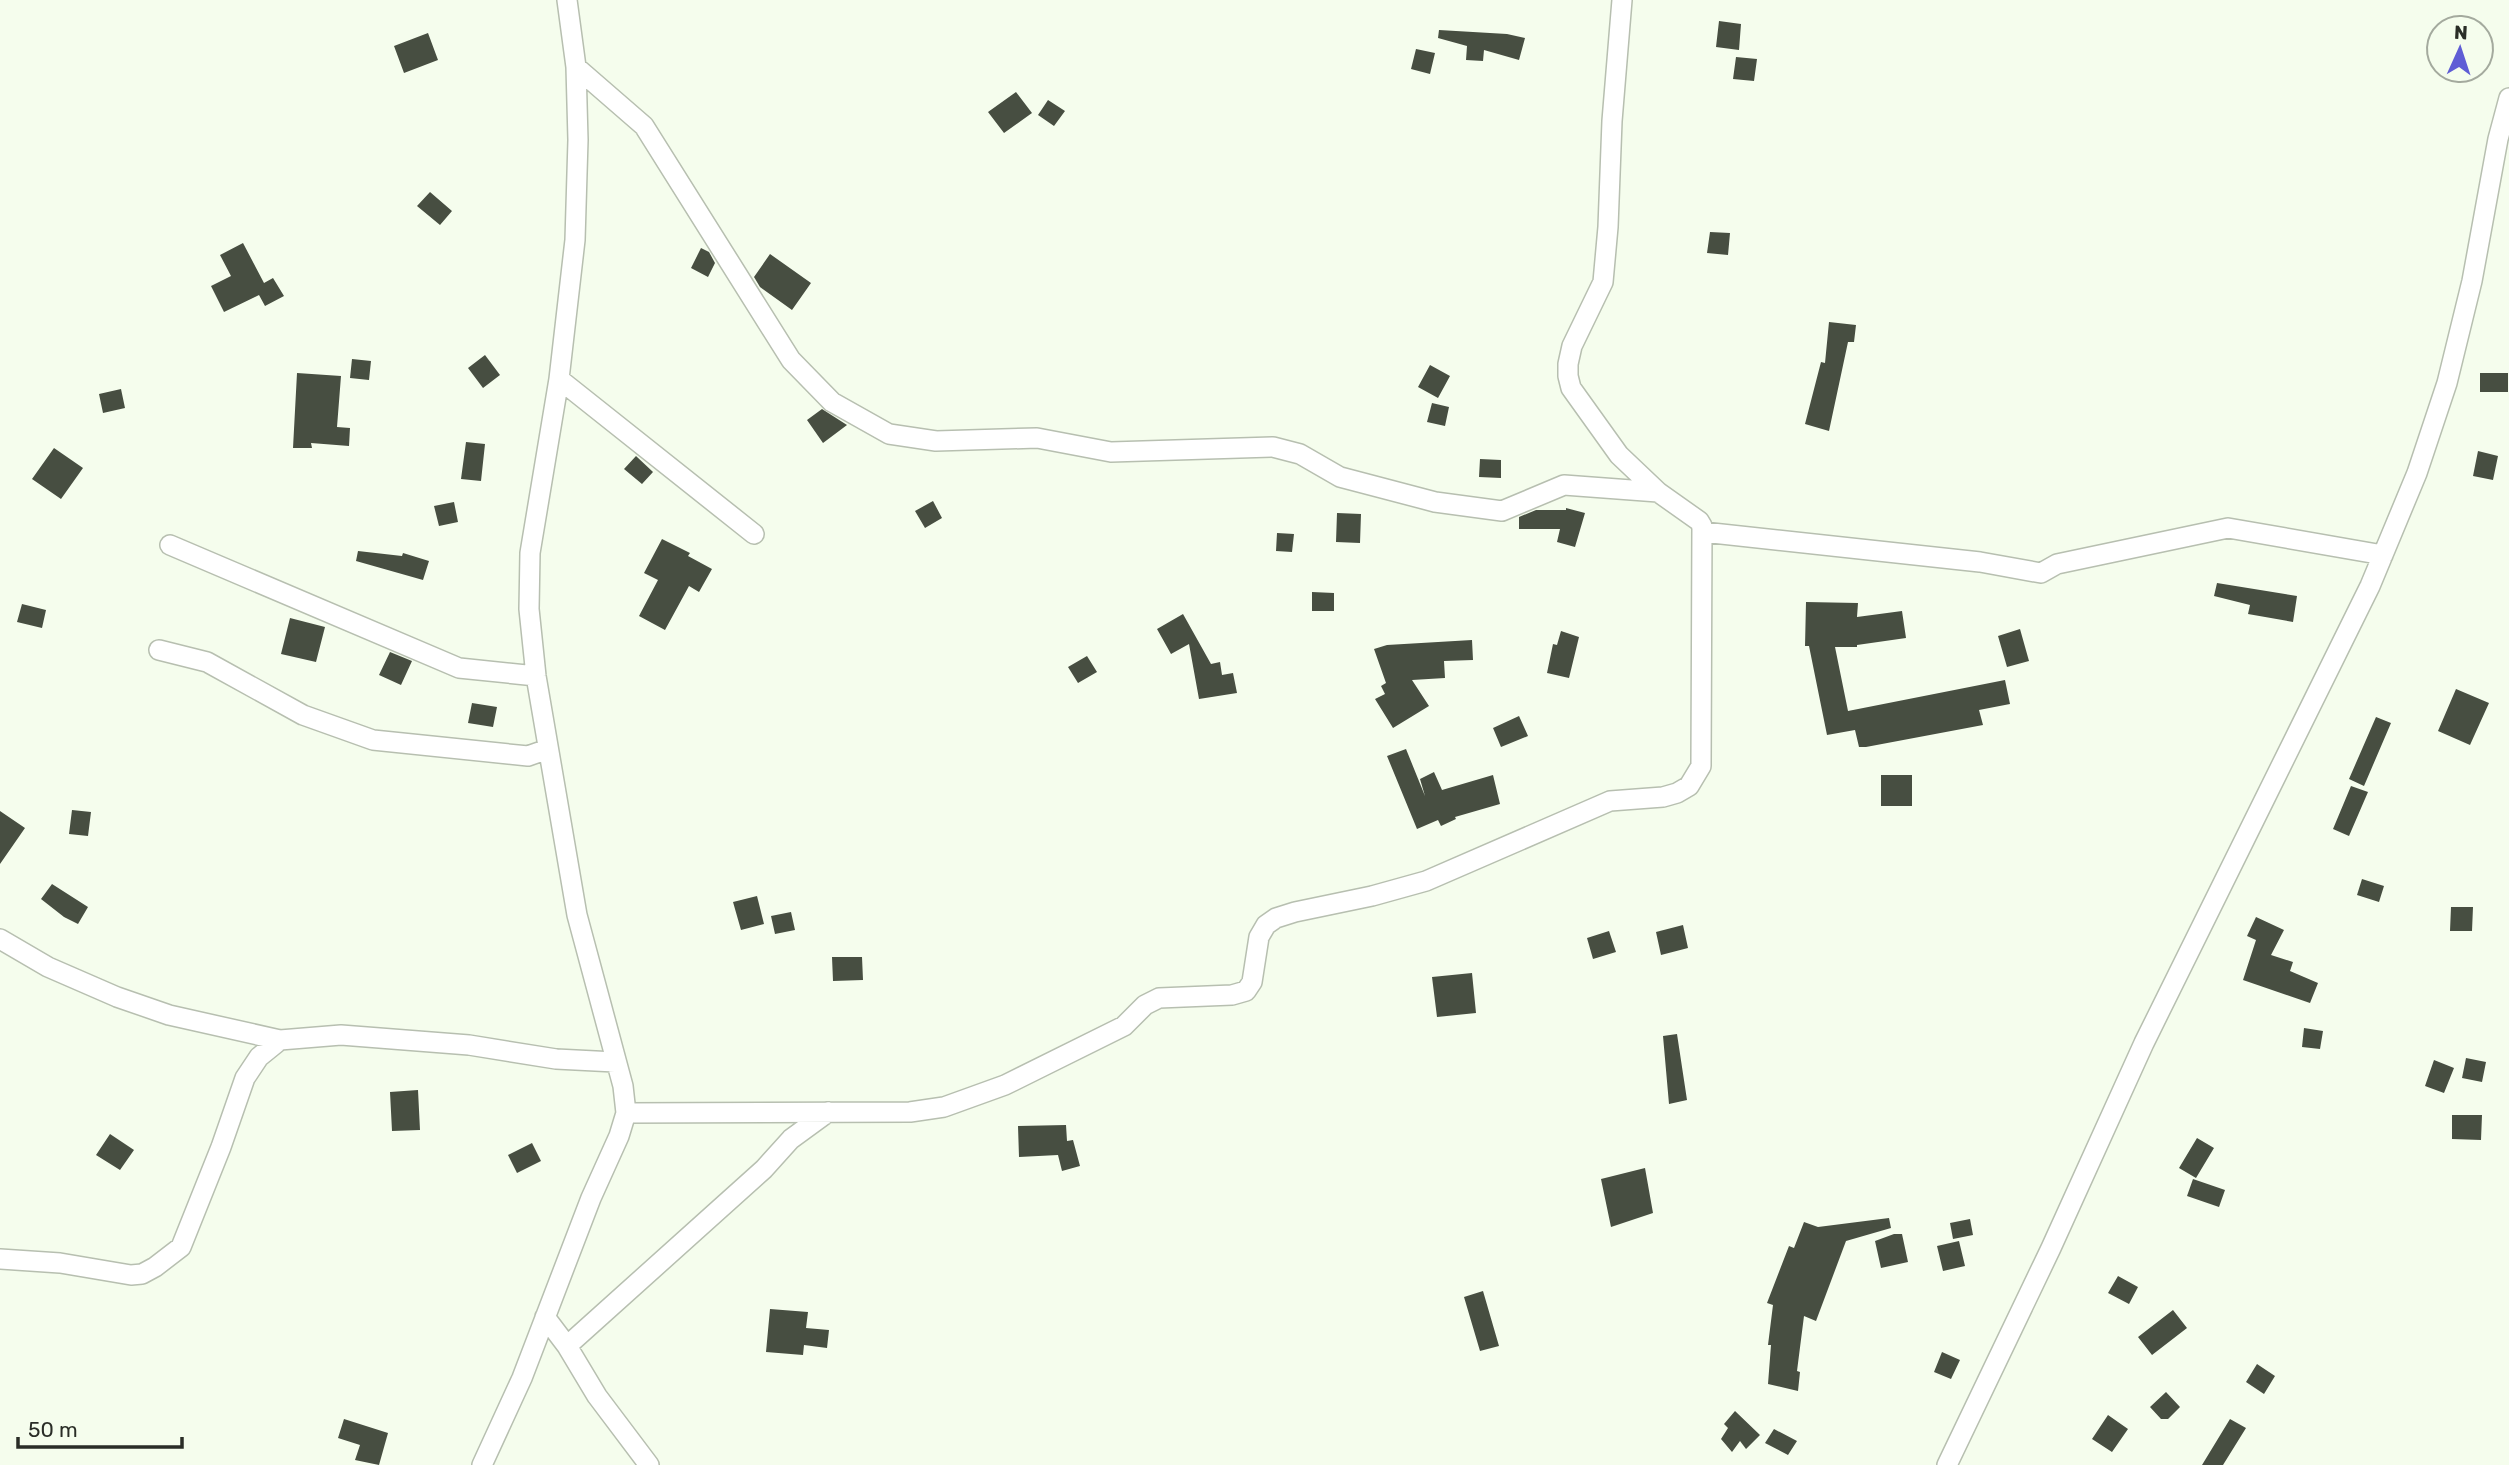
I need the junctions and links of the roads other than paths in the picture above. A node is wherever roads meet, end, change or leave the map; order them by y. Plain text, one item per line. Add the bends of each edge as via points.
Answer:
1 (567, 0) edge
2 (1622, 0) edge
3 (576, 67) junction
4 (2509, 97) edge
5 (559, 379) junction
6 (1658, 492) junction
7 (1703, 532) junction
8 (754, 534) dead end
9 (170, 545) dead end
10 (2383, 555) junction
11 (159, 650) dead end
12 (536, 676) junction
13 (548, 749) junction
14 (0, 939) edge
15 (280, 1040) junction
16 (615, 1062) junction
17 (828, 1112) junction
18 (626, 1113) junction
19 (0, 1259) edge
20 (545, 1317) junction
21 (567, 1346) junction
22 (482, 1465) edge
23 (649, 1465) edge
24 (1947, 1465) edge

1 - 3 street
2 - 6 street via 1603,282 1572,346 1567,376 1619,455
3 - 5 street via 575,240
3 - 6 street via 643,126 791,360 832,402 889,434 936,441 1037,438 1111,452 1273,447 1300,454 1340,477 1435,502 1502,511 1564,485
4 - 10 street via 2447,383
5 - 8 street
5 - 12 street via 530,553 529,609
6 - 7 street via 1699,521
7 - 10 street via 1980,562 2040,573 2057,564 2228,528
7 - 17 street via 1701,766 1689,786 1663,797 1610,801 1426,881 1276,918 1259,937 1252,982 1246,991 1158,998 1124,1026 1005,1085 944,1107 910,1112
9 - 12 street via 459,668
10 - 24 street via 2144,1043
11 - 13 street via 207,663 303,715 373,740 527,755
12 - 13 street
13 - 16 street via 577,915
14 - 15 street via 48,968 117,997 169,1015
15 - 16 street via 341,1035
15 - 19 street via 259,1057 245,1079 181,1247 142,1274 131,1275
16 - 18 street
17 - 18 street
17 - 21 street via 791,1139 764,1169
18 - 20 street
20 - 21 street
20 - 22 street
21 - 23 street via 597,1396

